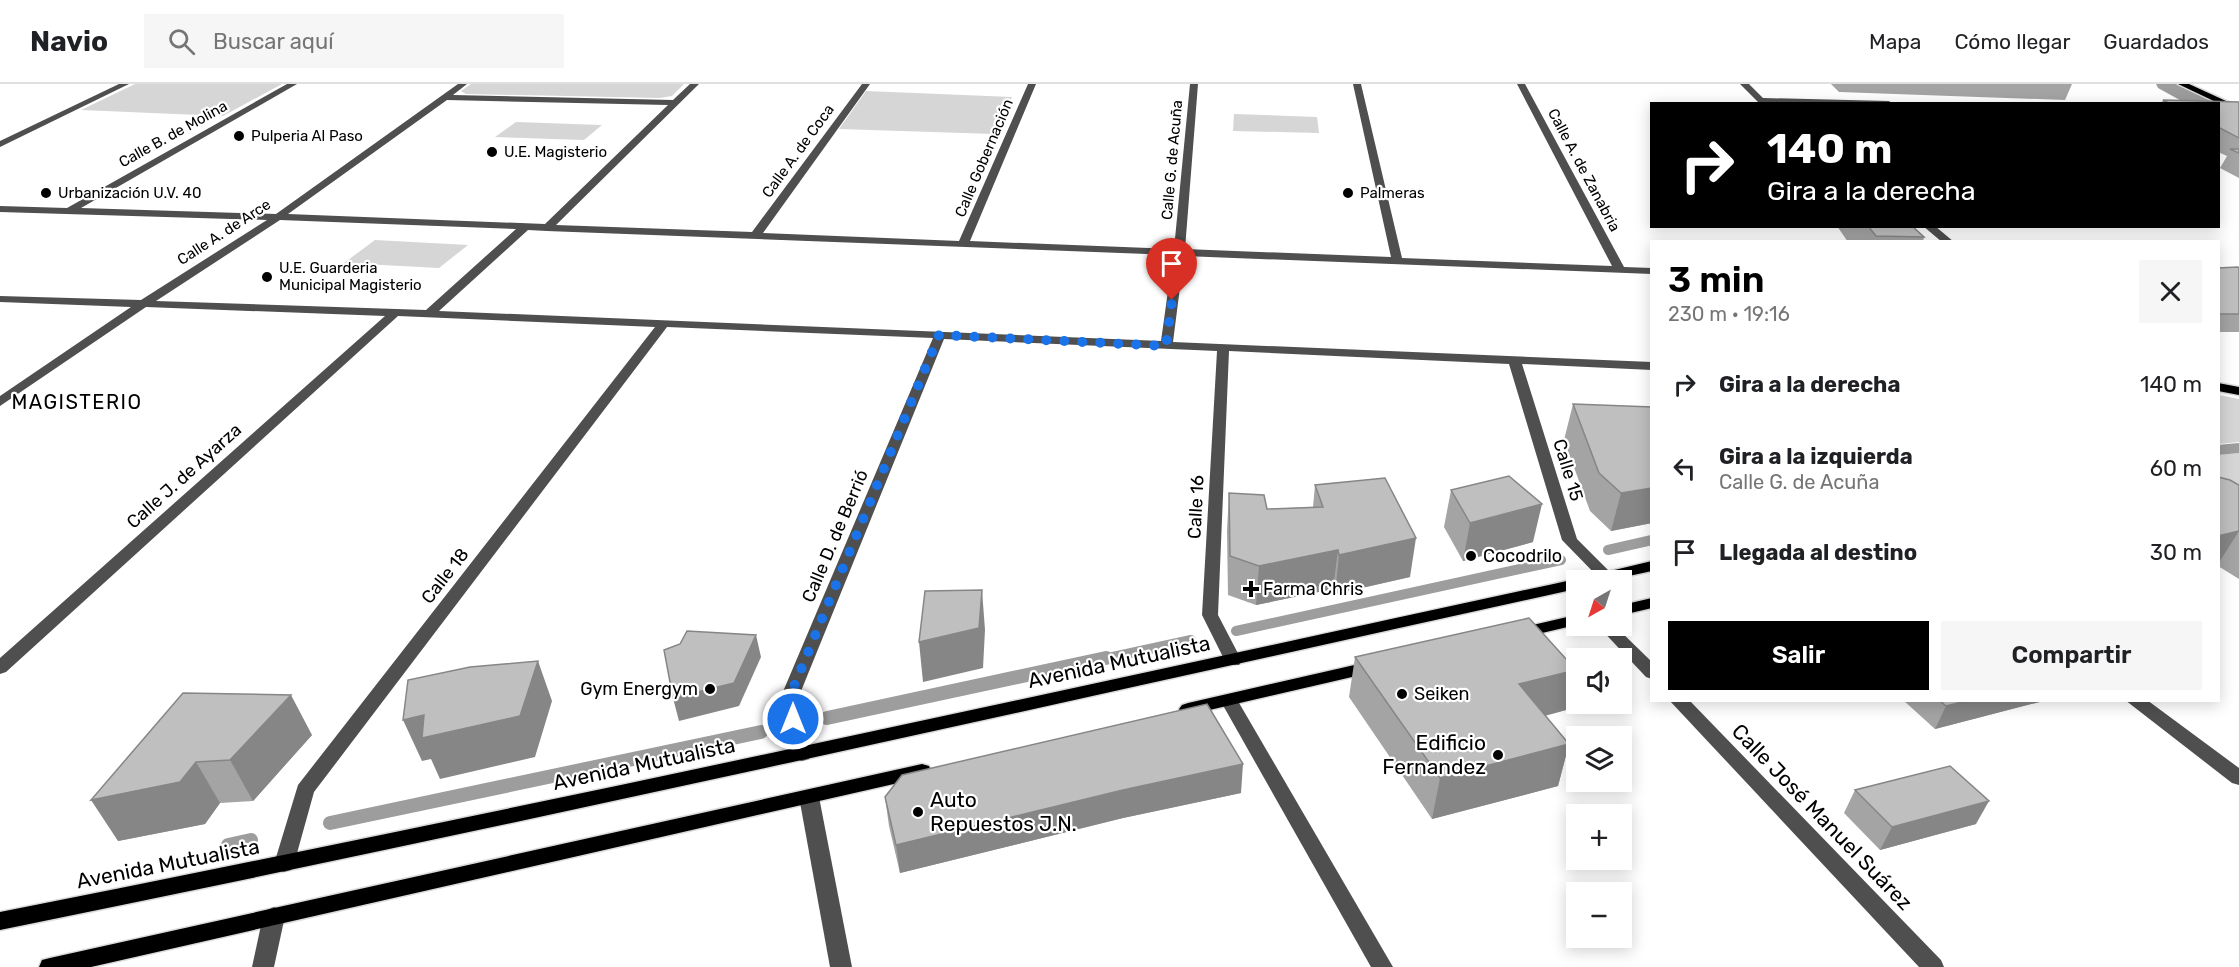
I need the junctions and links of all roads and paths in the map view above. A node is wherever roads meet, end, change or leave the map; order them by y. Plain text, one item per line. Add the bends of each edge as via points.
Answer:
1 (125, 84) edge
2 (293, 84) edge
3 (463, 84) edge
4 (694, 84) edge
5 (866, 84) edge
6 (1032, 84) edge
7 (1194, 84) edge
8 (1357, 84) edge
9 (1521, 84) edge
10 (1744, 84) edge
11 (2182, 84) edge
12 (2197, 84) edge
13 (444, 98) junction
14 (1763, 102) edge
15 (2219, 102) edge
16 (676, 103) junction
17 (2220, 103) edge
18 (2239, 104) edge
19 (2239, 112) edge
20 (2220, 113) edge
21 (0, 144) edge
22 (0, 209) edge
23 (69, 211) junction
24 (278, 217) junction
25 (525, 227) junction
26 (548, 228) junction
27 (1931, 228) edge
28 (755, 236) junction
29 (1946, 240) edge
30 (963, 244) junction
31 (1179, 253) junction
32 (1396, 261) junction
33 (1620, 270) junction
34 (1650, 271) edge
35 (0, 299) edge
36 (143, 304) junction
37 (394, 314) junction
38 (428, 315) junction
39 (663, 324) junction
40 (939, 335) junction
41 (1166, 346) junction
42 (1223, 349) junction
43 (1514, 360) junction
44 (1650, 366) edge
45 (2220, 387) edge
46 (2239, 391) edge
47 (0, 402) edge
48 (1650, 566) edge
49 (1600, 570) edge
50 (1632, 571) edge
51 (1566, 586) edge
52 (1650, 603) edge
53 (1632, 608) edge
54 (1566, 622) edge
55 (1616, 636) edge
56 (1500, 638) edge
57 (1233, 661) junction
58 (1386, 664) edge
59 (0, 668) edge
60 (1650, 671) edge
61 (1229, 700) junction
62 (1679, 702) edge
63 (2137, 702) edge
64 (1171, 713) edge
65 (802, 754) junction
66 (938, 767) edge
67 (2239, 778) edge
68 (809, 796) junction
69 (284, 864) junction
70 (274, 916) junction
71 (9, 918) edge
72 (0, 928) edge
73 (50, 967) edge
74 (263, 967) edge
75 (841, 967) edge
76 (1382, 967) edge
77 (1933, 967) edge

1 - 21 street
2 - 23 street, Calle B. de Molina
3 - 13 street, Calle A. de Arce
4 - 16 street
5 - 28 street, Calle A. de Coca
6 - 30 street, Calle Gobernación
7 - 31 street, Calle G. de Acuña
8 - 32 street
9 - 33 street, Calle A. de Zanabria
10 - 14 street
11 - 15 main road
12 - 18 main road
13 - 16 street
13 - 24 street, Calle A. de Arce
16 - 26 street
17 - 19 main road
19 - 20 street
22 - 23 street
23 - 24 street
24 - 25 street
24 - 36 street, Calle A. de Arce
25 - 26 street
25 - 38 street
26 - 28 street
27 - 29 street
28 - 30 street
30 - 31 street
31 - 32 street
31 - 41 street, Calle G. de Acuña
32 - 33 street
33 - 34 street
35 - 36 street
36 - 37 street
36 - 47 street, Calle A. de Arce
37 - 38 street
37 - 59 street, Calle J. de Ayarza
38 - 39 street
39 - 40 street
39 - 69 street, Calle 18 via 304,790
40 - 41 street
40 - 65 street, Calle D. de Berrió via 788,701
41 - 42 street
42 - 43 street
42 - 57 street, Calle 16 via 1210,615
43 - 44 street
43 - 49 street, Calle 15 via 1570,540
45 - 46 main road
48 - 50 main road
51 - 57 main road, Avenida Mutualista
52 - 53 main road
54 - 56 main road
55 - 60 street
57 - 65 main road, Avenida Mutualista
58 - 61 main road
61 - 64 main road
61 - 76 street
62 - 77 street, Calle José Manuel Suárez
63 - 67 street
65 - 69 main road, Avenida Mutualista
66 - 68 main road
68 - 70 main road
68 - 75 street
69 - 71 main road, Avenida Mutualista
70 - 73 main road
70 - 74 street
71 - 72 main road

